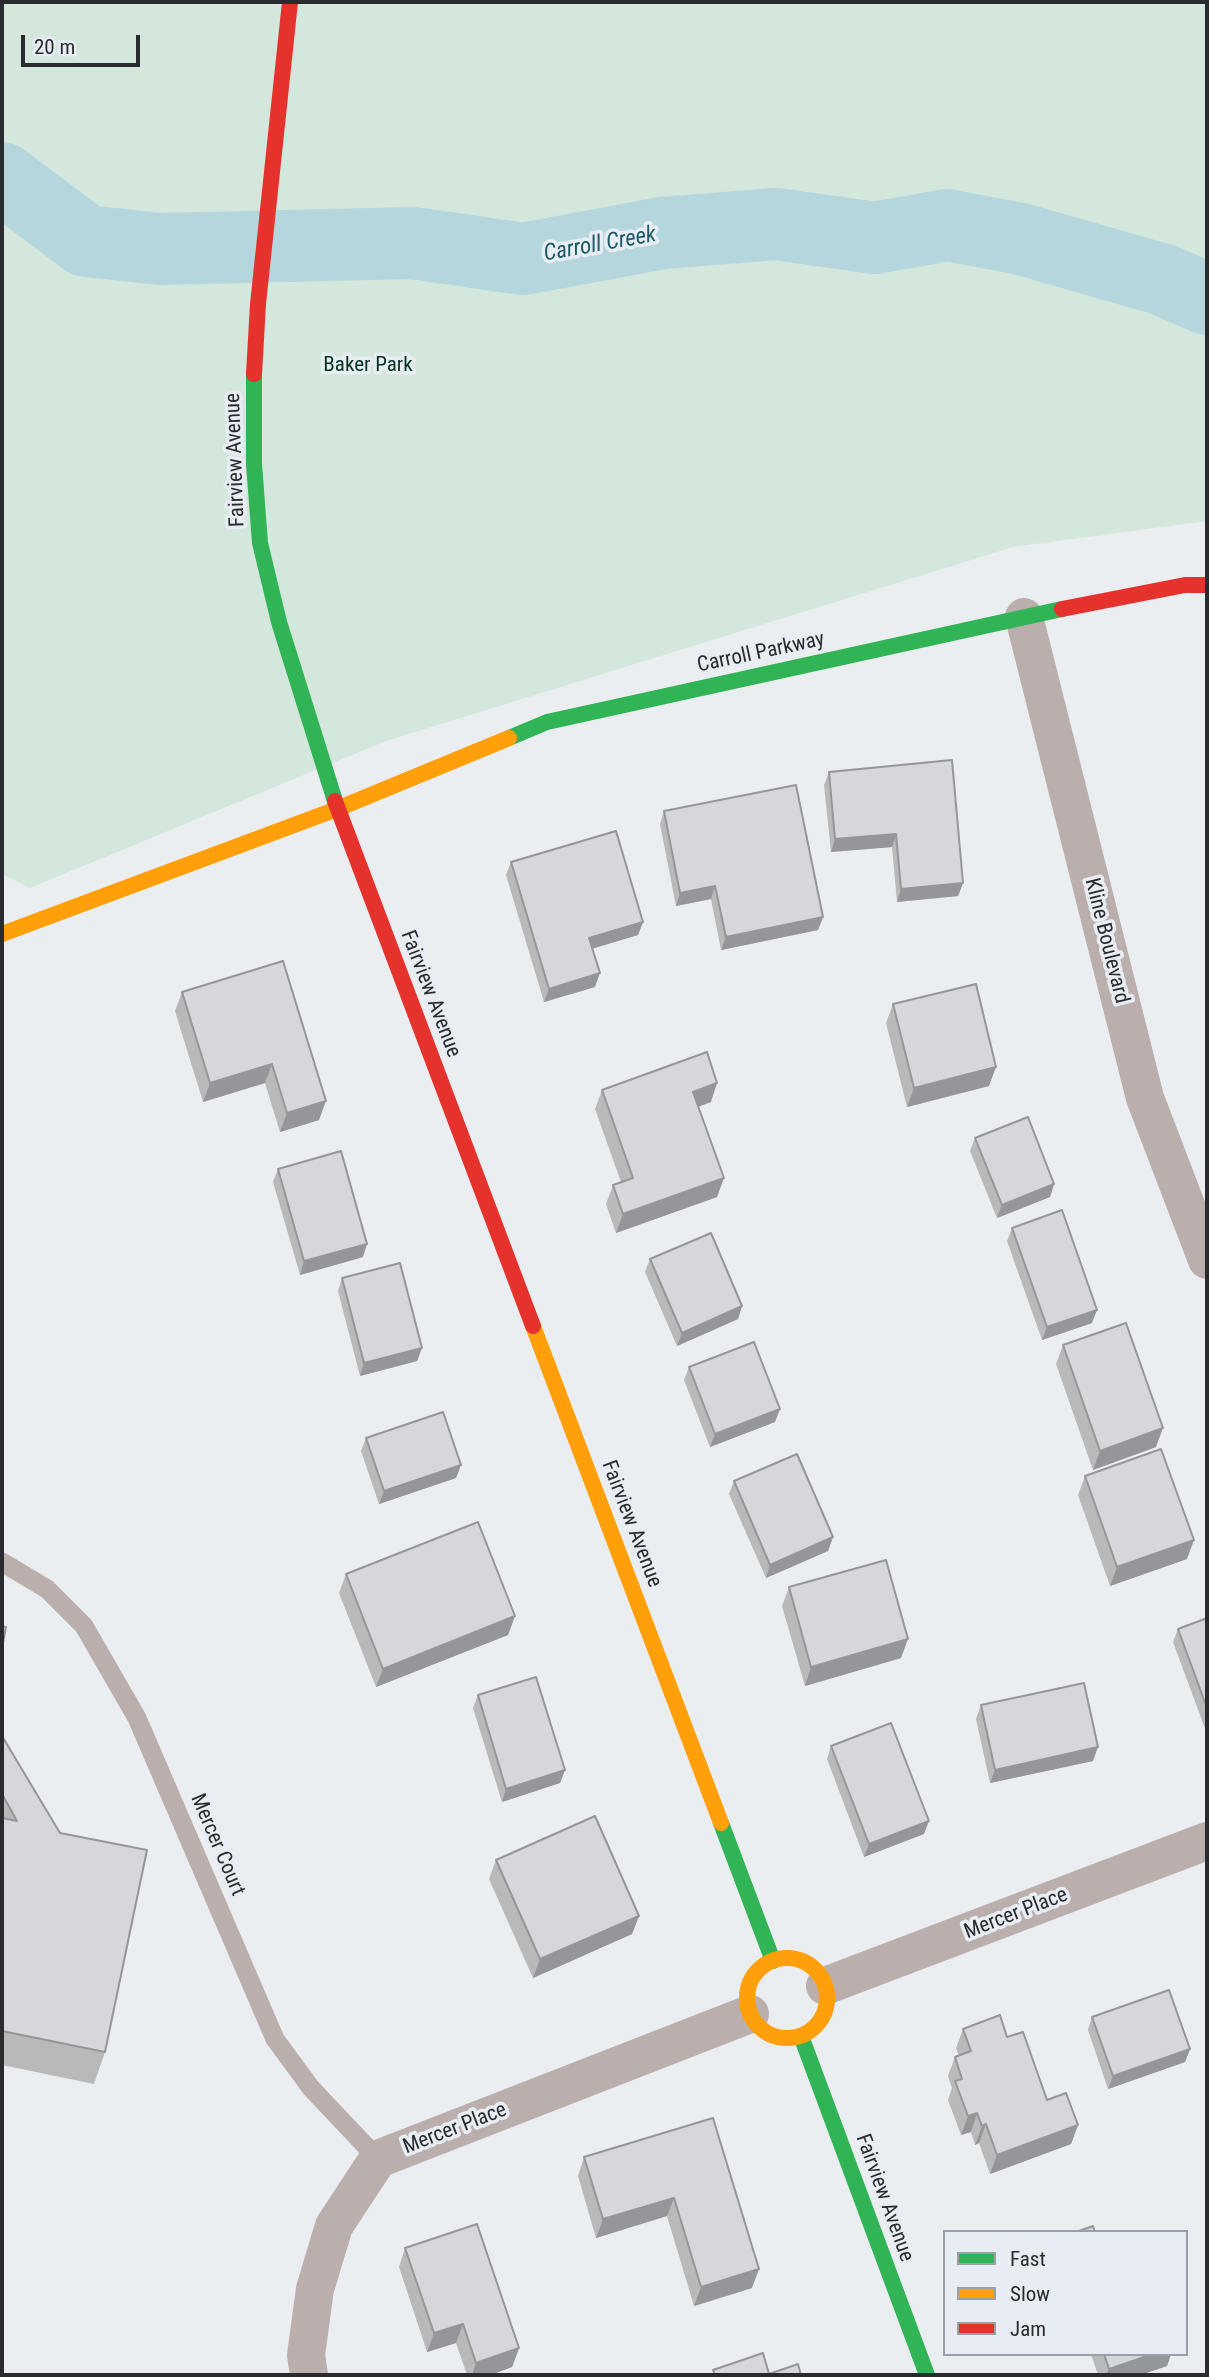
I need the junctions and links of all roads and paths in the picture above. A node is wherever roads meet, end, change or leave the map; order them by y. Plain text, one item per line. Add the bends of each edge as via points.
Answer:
1 (290, 2) edge
2 (1207, 585) edge
3 (1024, 617) junction
4 (337, 808) junction
5 (2, 934) edge
6 (1207, 1260) edge
7 (2, 1562) edge
8 (1207, 1842) edge
9 (774, 1961) junction
10 (825, 1986) junction
11 (750, 2014) junction
12 (801, 2036) junction
13 (378, 2159) junction
14 (309, 2375) edge
15 (927, 2375) edge

1 - 4 street, Fairview Avenue via 258,304 254,464 261,542 279,622
2 - 3 street, Carroll Parkway via 1185,585
3 - 4 street, Carroll Parkway via 547,722
3 - 6 street, Kline Boulevard via 1145,1098
4 - 5 street, Carroll Parkway
4 - 9 street, Fairview Avenue
7 - 13 lane, Mercer Court via 47,1589 84,1626 137,1718 275,2039 311,2088
8 - 10 street, Mercer Place
9 - 10 street via 799,1960 810,1966
9 - 11 street via 762,1966 748,1988
10 - 12 street via 820,2021
11 - 12 street via 765,2032 777,2037
11 - 13 street, Mercer Place
12 - 15 street, Fairview Avenue
13 - 14 street, Mercer Place via 334,2225 316,2290 306,2355

